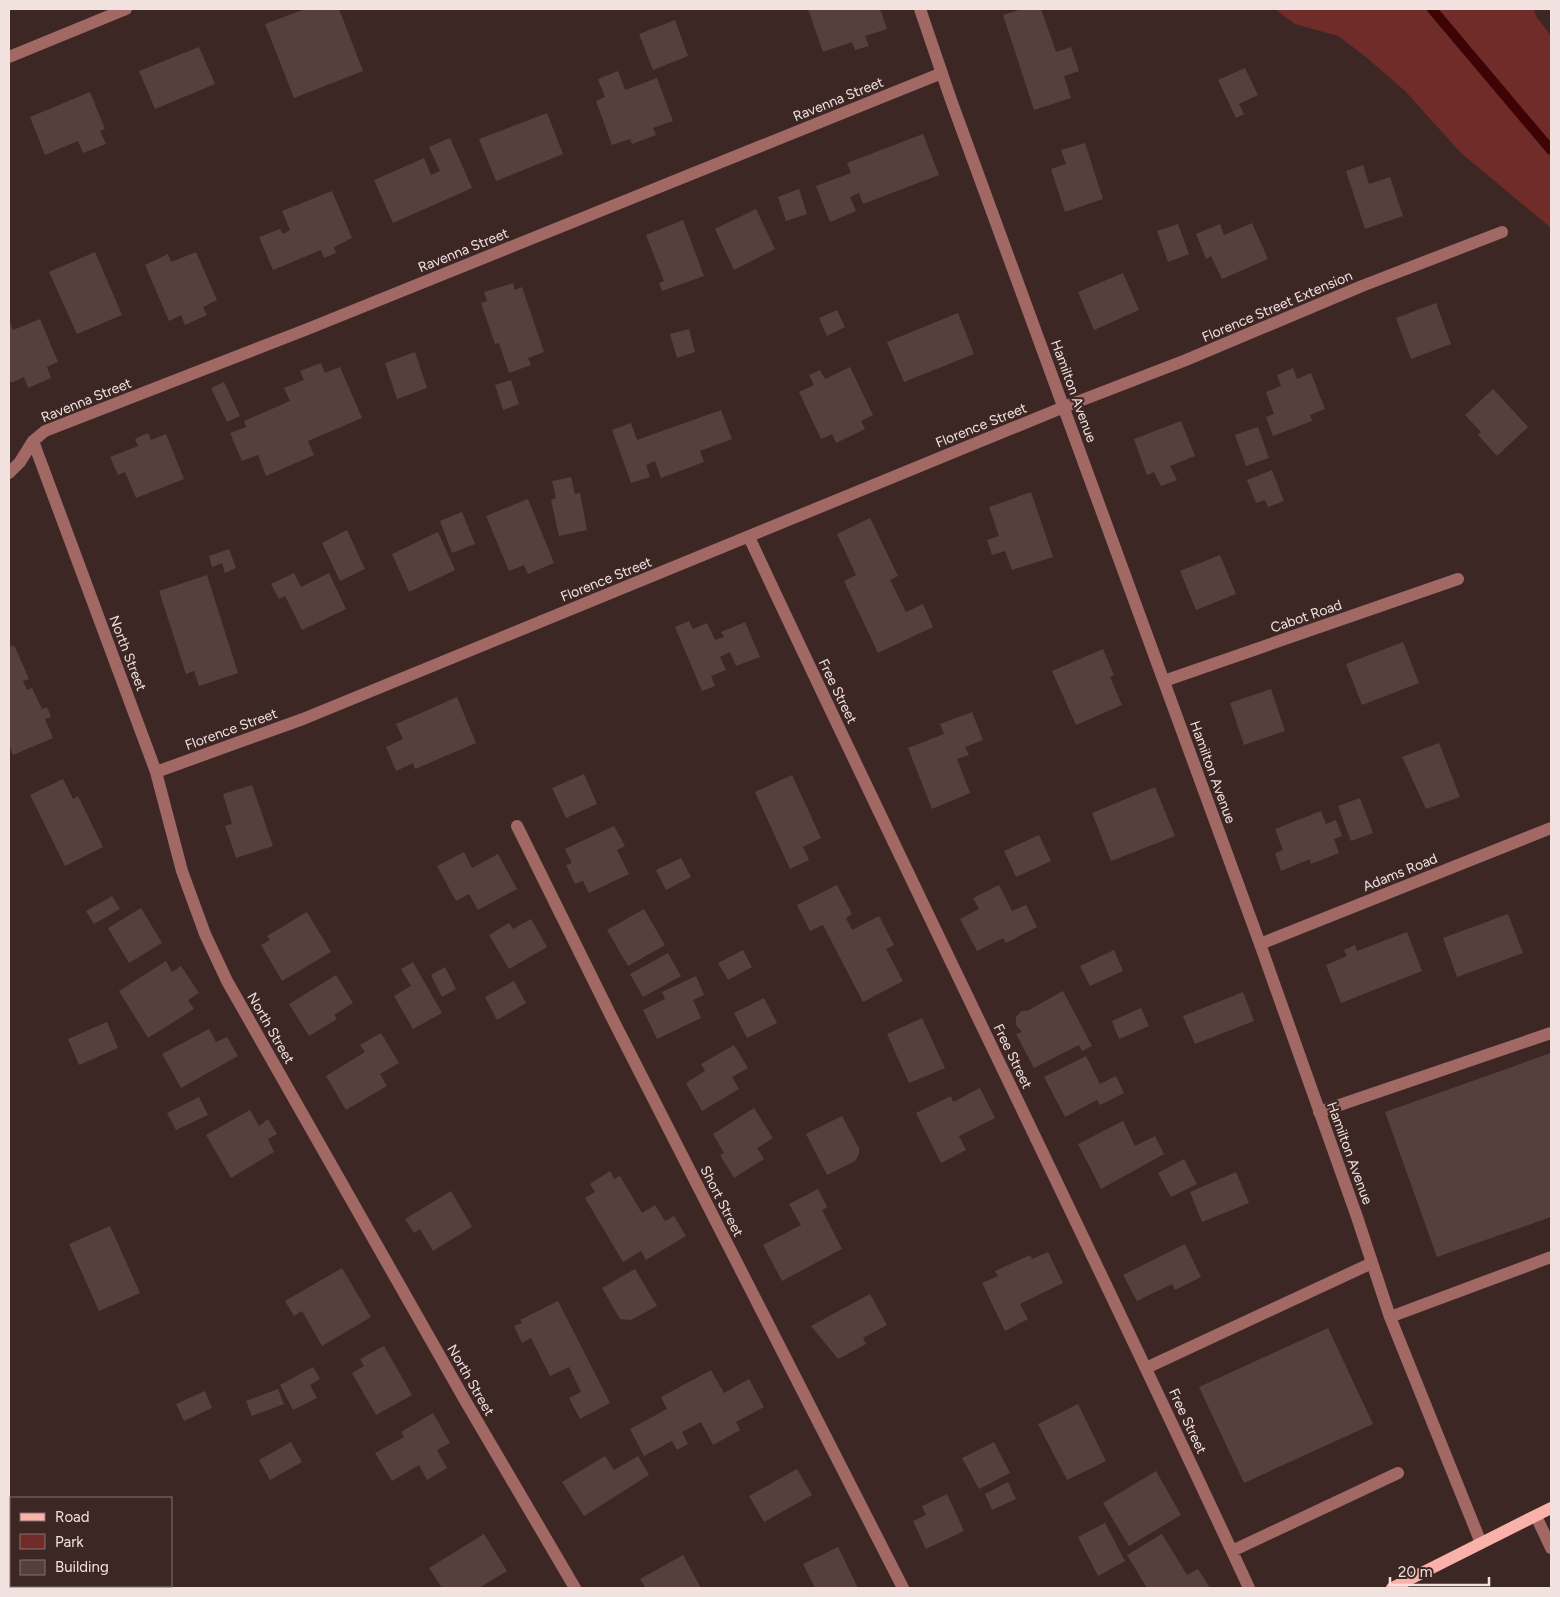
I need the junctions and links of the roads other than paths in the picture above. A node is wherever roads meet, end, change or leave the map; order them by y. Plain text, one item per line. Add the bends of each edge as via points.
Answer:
1 (126, 9) edge
2 (920, 9) edge
3 (9, 57) edge
4 (942, 73) junction
5 (1502, 232) dead end
6 (1064, 407) junction
7 (33, 441) junction
8 (9, 473) edge
9 (749, 537) junction
10 (1458, 579) dead end
11 (1164, 680) junction
12 (156, 772) junction
13 (518, 826) dead end
14 (1551, 828) edge
15 (1260, 944) junction
16 (1551, 1033) edge
17 (1319, 1112) junction
18 (1551, 1257) edge
19 (1372, 1263) junction
20 (1390, 1317) junction
21 (1146, 1368) junction
22 (1398, 1473) dead end
23 (1551, 1508) edge
24 (1536, 1516) junction
25 (1481, 1544) junction
26 (1551, 1548) edge
27 (1232, 1551) junction
28 (575, 1588) edge
29 (903, 1588) edge
30 (1249, 1588) edge
31 (1392, 1588) edge

1 - 3 street
2 - 4 street, Hamilton Avenue
4 - 6 street, Hamilton Avenue
4 - 7 street, Ravenna Street via 45,432
5 - 6 street, Florence Street Extension
6 - 9 street, Florence Street
6 - 11 street, Hamilton Avenue
7 - 8 street, Ravenna Street
7 - 12 street, North Street
9 - 12 street, Florence Street via 303,719
9 - 21 street, Free Street
10 - 11 street, Cabot Road
11 - 15 street, Hamilton Avenue
12 - 28 street, North Street via 182,871 205,934 227,981
13 - 29 street, Short Street via 611,1016
14 - 15 street, Adams Road
15 - 17 street, Hamilton Avenue
16 - 17 street
17 - 19 street, Hamilton Avenue
18 - 20 street
19 - 20 street, Hamilton Avenue
19 - 21 street
20 - 25 street, Hamilton Avenue
21 - 27 street, Free Street
22 - 27 street
23 - 24 main road
24 - 25 main road
24 - 26 street
25 - 31 main road
27 - 30 street, Free Street

